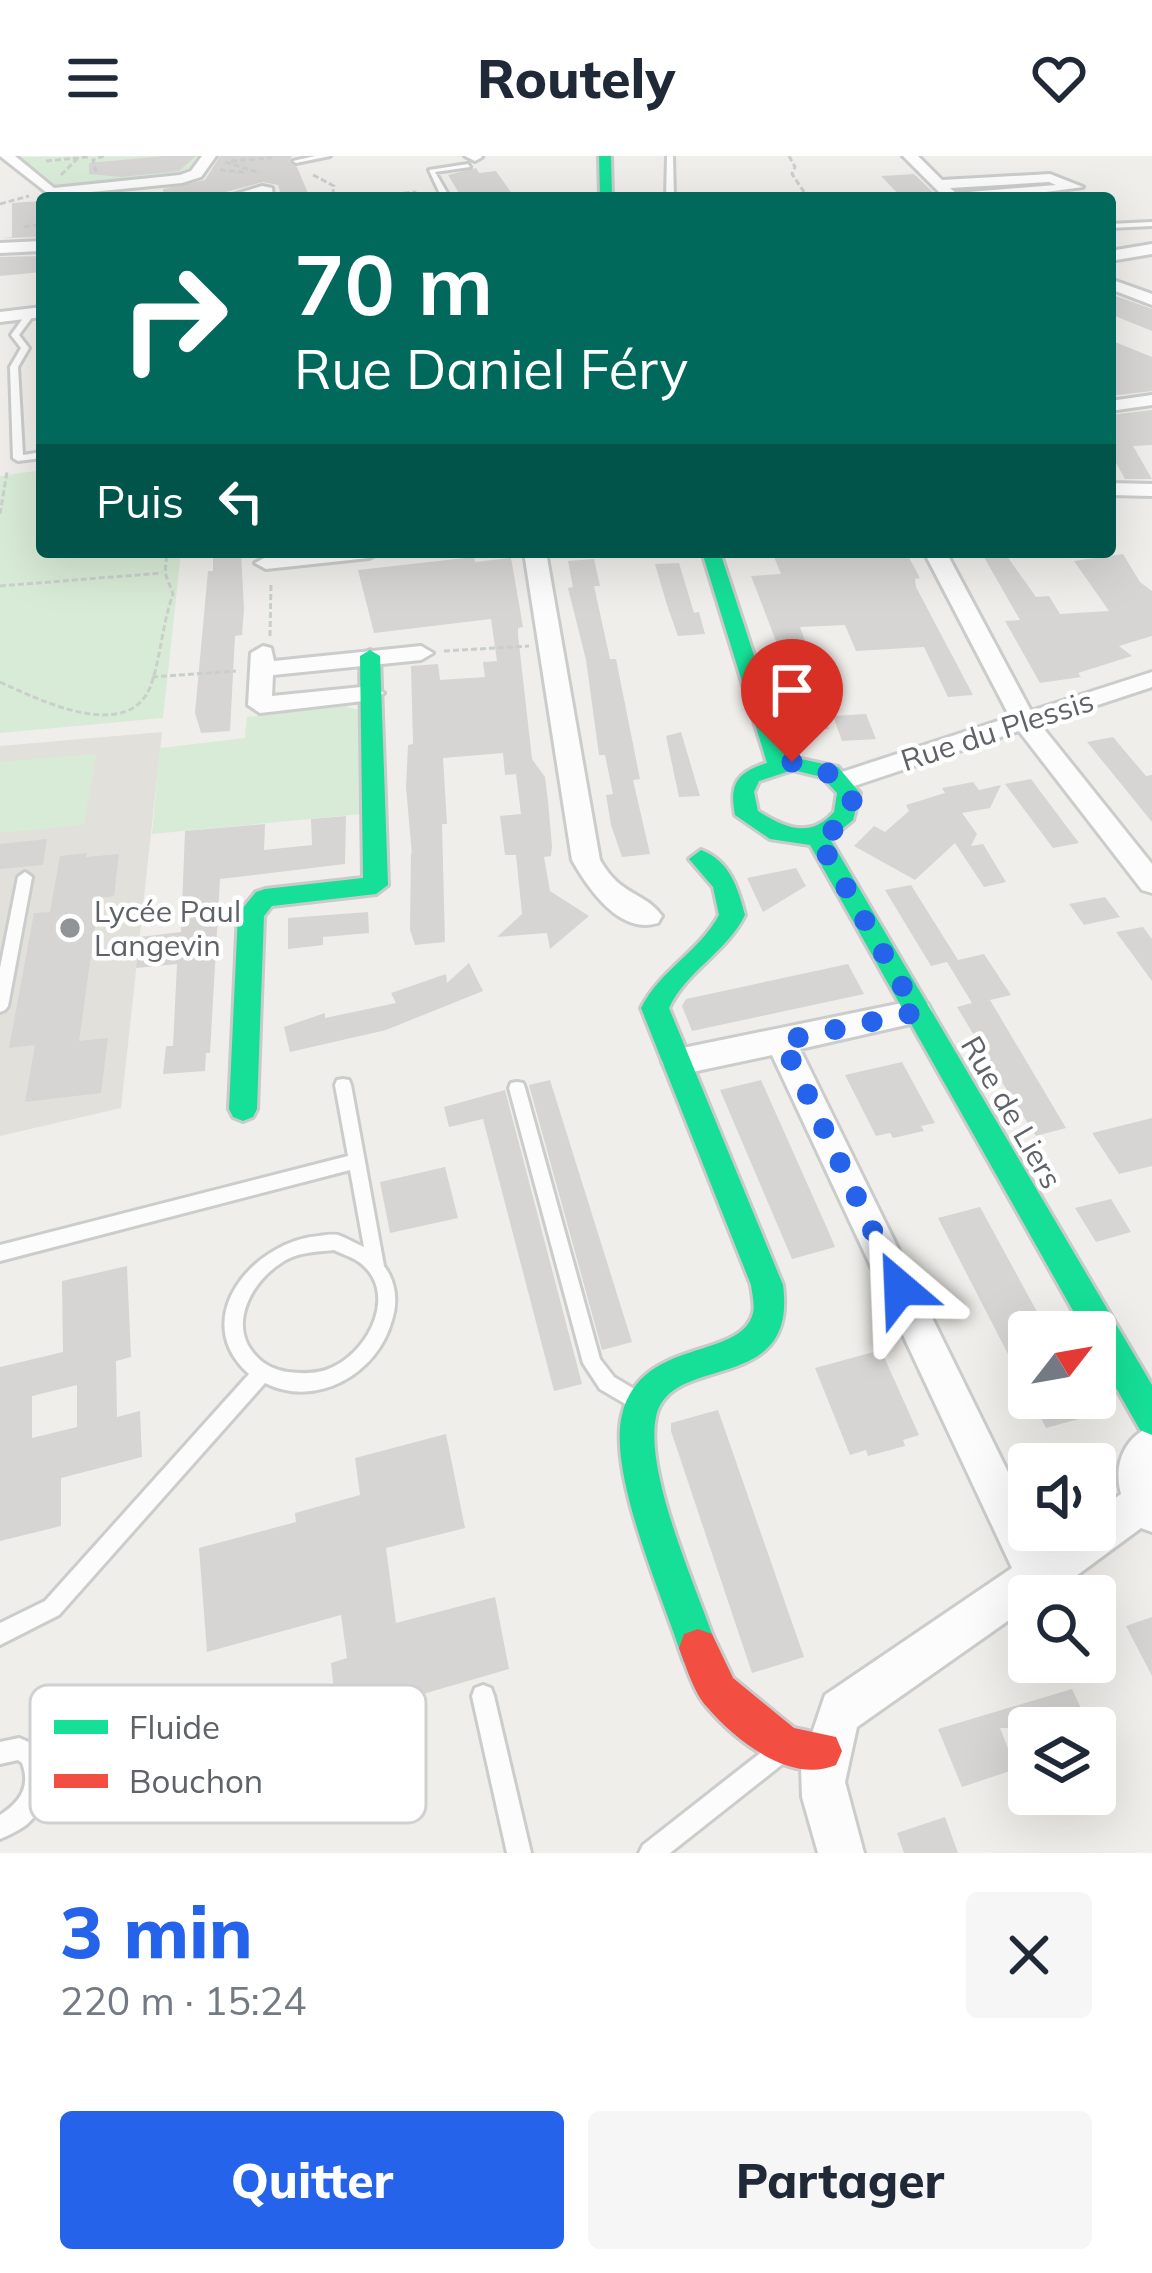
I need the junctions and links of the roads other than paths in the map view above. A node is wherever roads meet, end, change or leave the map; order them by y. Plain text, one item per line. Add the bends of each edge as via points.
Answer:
1 (327, 156) edge
2 (605, 156) edge
3 (670, 156) edge
4 (910, 156) edge
5 (472, 160) edge
6 (212, 161) edge
7 (296, 161) dead end
8 (14, 163) edge
9 (0, 172) edge
10 (939, 184) junction
11 (53, 190) edge
12 (133, 191) edge
13 (442, 192) edge
14 (606, 192) edge
15 (670, 192) edge
16 (947, 192) edge
17 (1020, 192) edge
18 (1152, 224) edge
19 (1116, 226) edge
20 (36, 246) edge
21 (0, 248) edge
22 (1152, 249) edge
23 (1116, 255) edge
24 (36, 314) edge
25 (0, 316) edge
26 (1152, 400) edge
27 (1116, 405) edge
28 (36, 456) edge
29 (1116, 489) edge
30 (1152, 490) edge
31 (318, 558) edge
32 (536, 558) edge
33 (714, 558) edge
34 (938, 558) edge
35 (266, 564) edge
36 (421, 653) road end
37 (370, 656) junction
38 (1152, 680) edge
39 (372, 693) junction
40 (1025, 722) junction
41 (778, 763) junction
42 (842, 781) junction
43 (817, 837) junction
44 (701, 859) dead end
45 (25, 877) dead end
46 (1152, 883) edge
47 (648, 916) dead end
48 (0, 1006) edge
49 (917, 1012) junction
50 (782, 1041) junction
51 (678, 1062) junction
52 (343, 1085) dead end
53 (517, 1088) dead end
54 (243, 1109) dead end
55 (357, 1161) junction
56 (0, 1253) edge
57 (376, 1265) junction
58 (263, 1372) junction
59 (641, 1405) junction
60 (1152, 1418) edge
61 (1152, 1445) edge
62 (1148, 1507) edge
63 (1037, 1575) edge
64 (1043, 1575) edge
65 (1008, 1598) edge
66 (0, 1634) edge
67 (483, 1696) dead end
68 (804, 1749) junction
69 (0, 1753) edge
70 (30, 1755) edge
71 (30, 1801) edge
72 (0, 1827) edge
73 (519, 1853) edge
74 (651, 1853) edge
75 (841, 1853) edge

1 - 7 lane
2 - 14 street
3 - 15 lane
4 - 10 street
5 - 13 lane via 430,171
6 - 12 street via 196,174
8 - 9 street
8 - 11 street
10 - 16 street
10 - 17 street via 1050,178 1076,187
11 - 12 street
18 - 19 lane
20 - 21 street
22 - 23 street
24 - 25 street
24 - 28 lane via 15,335 25,348 14,367 18,458
26 - 27 street
29 - 30 street
31 - 35 street
32 - 47 street via 591,877
33 - 41 street
34 - 40 street
36 - 37 street
37 - 39 street
37 - 39 street via 262,661 260,705
38 - 40 street, Rue du Plessis
39 - 54 street via 376,885 265,898 251,914
40 - 42 street, Rue du Plessis
40 - 46 street
41 - 42 street via 806,763
41 - 43 street via 743,782 746,815 770,832
42 - 43 street via 853,807 848,820
43 - 49 street, Rue de Liers
44 - 51 street via 724,881 734,912 724,935 657,992
45 - 48 lane
49 - 50 street
49 - 60 street, Rue de Liers
50 - 51 street
50 - 63 street
51 - 59 street via 767,1285 769,1320 755,1339 674,1368
52 - 55 lane
53 - 59 lane via 592,1363
55 - 56 lane
55 - 57 lane
57 - 58 lane via 388,1310 364,1356 314,1382
57 - 58 lane via 351,1246 319,1240 284,1249 256,1270 238,1300 236,1333
58 - 66 lane via 52,1608
59 - 68 street via 637,1455 703,1665 719,1692
61 - 62 street via 1136,1468
62 - 64 street
65 - 68 street via 841,1711
67 - 73 lane
68 - 74 lane
68 - 75 street
69 - 70 lane
71 - 72 lane

